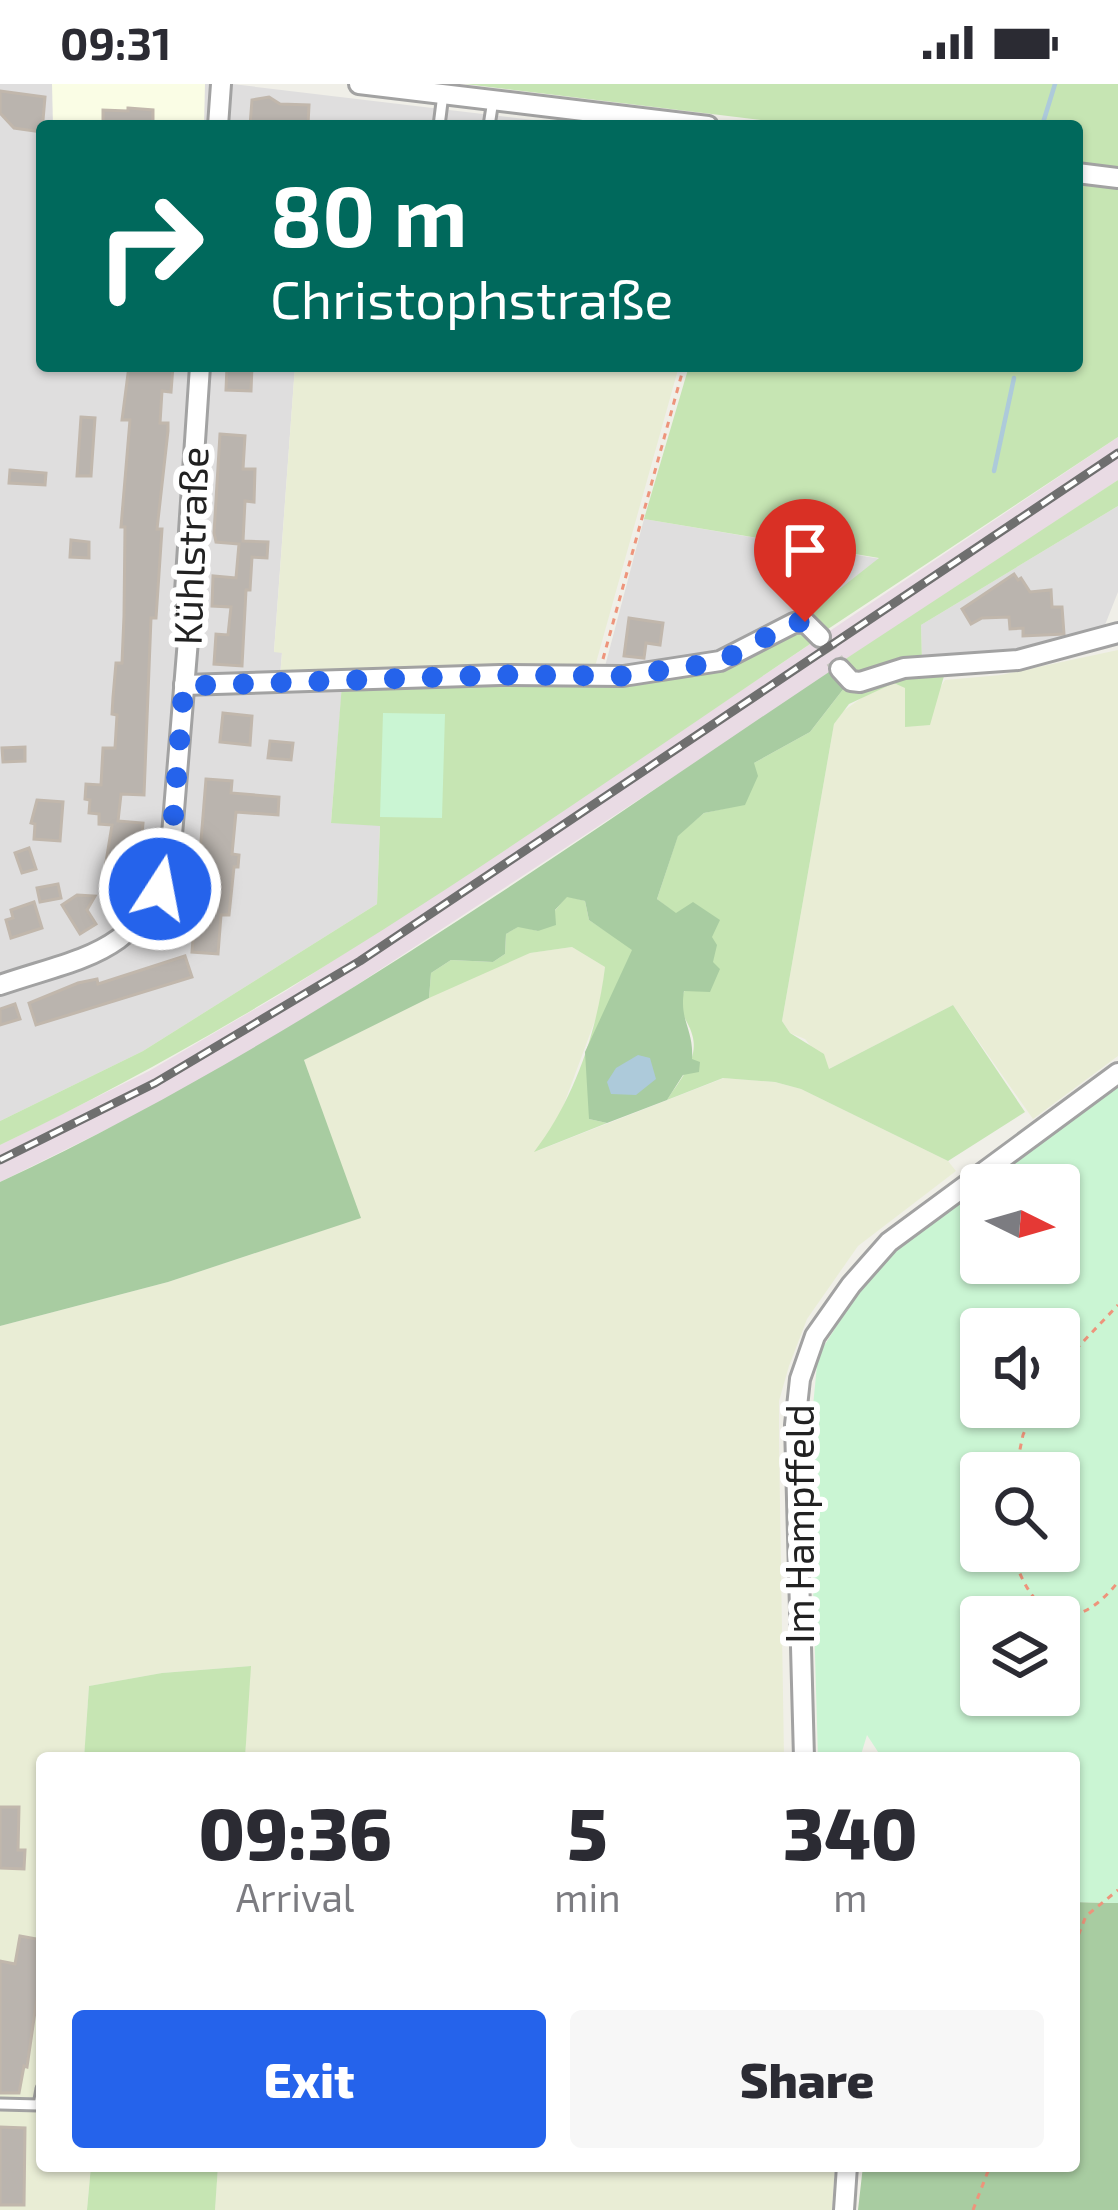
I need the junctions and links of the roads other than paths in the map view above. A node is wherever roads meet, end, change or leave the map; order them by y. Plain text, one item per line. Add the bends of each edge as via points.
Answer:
1 (221, 84) edge
2 (358, 84) edge
3 (442, 94) junction
4 (494, 100) junction
5 (587, 119) edge
6 (218, 120) edge
7 (440, 120) edge
8 (490, 120) edge
9 (1083, 174) edge
10 (1118, 178) edge
11 (200, 372) edge
12 (1118, 633) edge
13 (820, 637) dead end
14 (840, 669) dead end
15 (184, 686) junction
16 (0, 985) edge
17 (1118, 1073) edge
18 (804, 1752) edge
19 (0, 2104) edge
20 (36, 2105) edge
21 (847, 2172) edge
22 (844, 2210) edge

1 - 6 street
2 - 3 street
3 - 4 street
3 - 7 lane
4 - 5 street
4 - 8 lane
9 - 10 street
11 - 15 street, Kühlstraße
12 - 14 street via 1018,660 904,668 860,682
13 - 15 street via 794,622 720,662 623,676
15 - 16 street, Kühlstraße via 170,859 144,917 105,950
17 - 18 street, Im Hampffeld via 889,1242 815,1336 795,1425
19 - 20 lane
21 - 22 street

